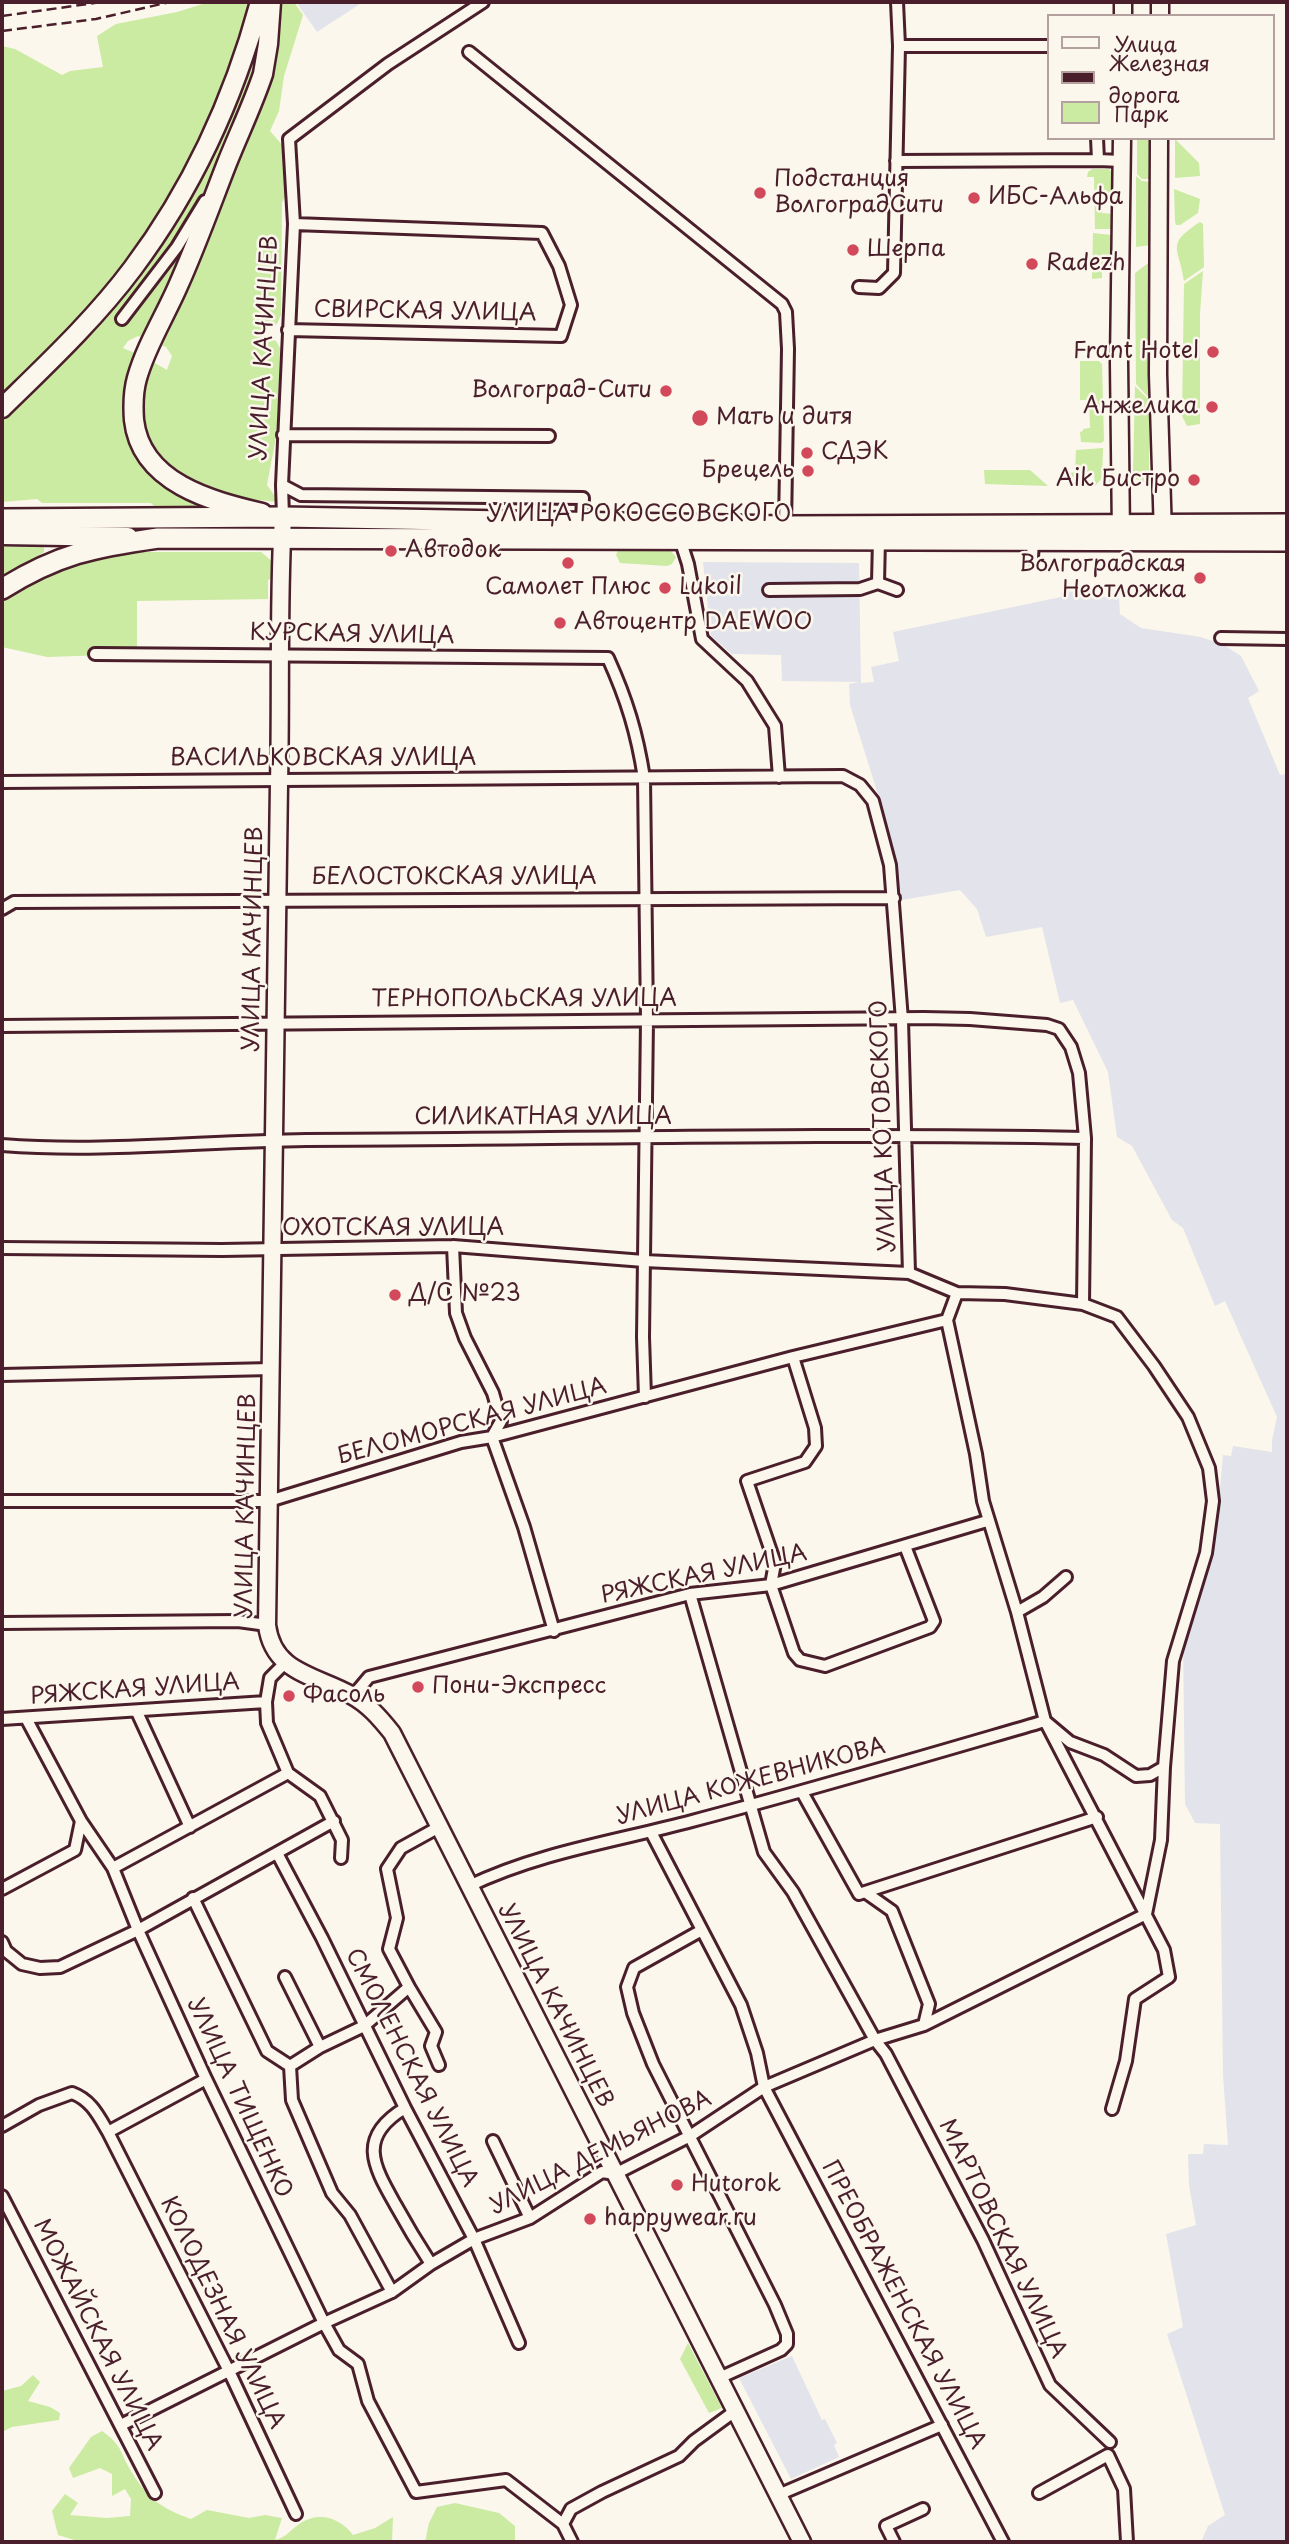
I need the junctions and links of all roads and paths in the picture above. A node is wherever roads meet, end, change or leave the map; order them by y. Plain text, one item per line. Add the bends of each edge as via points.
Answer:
1 (260, 2) edge
2 (271, 2) edge
3 (483, 2) edge
4 (897, 2) edge
5 (899, 46) junction
6 (1048, 46) edge
7 (469, 52) dead end
8 (1097, 140) edge
9 (1122, 140) edge
10 (1159, 140) edge
11 (228, 159) junction
12 (1098, 160) junction
13 (896, 161) junction
14 (1122, 161) junction
15 (294, 224) junction
16 (859, 287) dead end
17 (122, 318) dead end
18 (288, 330) junction
19 (2, 408) edge
20 (283, 435) junction
21 (549, 436) dead end
22 (282, 485) junction
23 (283, 517) junction
24 (2, 519) edge
25 (582, 522) junction
26 (1287, 524) edge
27 (785, 526) junction
28 (1121, 532) junction
29 (1163, 532) junction
30 (2, 535) edge
31 (158, 538) junction
32 (282, 539) junction
33 (680, 539) junction
34 (879, 540) junction
35 (1287, 541) edge
36 (878, 583) junction
37 (2, 589) edge
38 (769, 590) dead end
39 (897, 590) dead end
40 (1221, 638) dead end
41 (1287, 639) edge
42 (95, 654) dead end
43 (278, 655) junction
44 (779, 777) junction
45 (645, 778) junction
46 (279, 780) junction
47 (2, 782) edge
48 (894, 898) junction
49 (277, 899) junction
50 (646, 899) junction
51 (2, 909) edge
52 (647, 1020) junction
53 (902, 1020) junction
54 (274, 1023) junction
55 (2, 1026) edge
56 (906, 1134) junction
57 (646, 1138) junction
58 (1085, 1138) junction
59 (275, 1140) junction
60 (2, 1145) edge
61 (453, 1246) junction
62 (2, 1248) edge
63 (271, 1249) junction
64 (644, 1261) junction
65 (909, 1273) junction
66 (957, 1293) junction
67 (1083, 1304) junction
68 (947, 1320) junction
69 (793, 1357) junction
70 (272, 1369) junction
71 (2, 1375) edge
72 (645, 1397) junction
73 (492, 1437) junction
74 (268, 1501) junction
75 (2, 1502) edge
76 (987, 1521) junction
77 (905, 1546) junction
78 (1066, 1577) dead end
79 (771, 1585) junction
80 (690, 1594) junction
81 (1017, 1612) junction
82 (2, 1623) edge
83 (267, 1625) junction
84 (554, 1631) junction
85 (285, 1663) junction
86 (353, 1696) junction
87 (266, 1702) junction
88 (137, 1712) junction
89 (26, 1718) junction
90 (2, 1719) edge
91 (1045, 1721) junction
92 (1164, 1768) junction
93 (288, 1773) junction
94 (802, 1792) junction
95 (750, 1806) junction
96 (1097, 1817) junction
97 (81, 1821) junction
98 (334, 1821) junction
99 (190, 1827) junction
100 (439, 1827) junction
101 (651, 1832) junction
102 (277, 1853) junction
103 (341, 1858) dead end
104 (113, 1867) junction
105 (469, 1886) junction
106 (2, 1889) edge
107 (865, 1892) junction
108 (193, 1898) junction
109 (1146, 1914) junction
110 (138, 1930) junction
111 (702, 1930) junction
112 (2, 1942) edge
113 (285, 1977) dead end
114 (409, 1987) junction
115 (924, 2025) junction
116 (364, 2026) junction
117 (875, 2040) junction
118 (320, 2047) junction
119 (439, 2065) dead end
120 (290, 2066) junction
121 (205, 2079) junction
122 (764, 2087) junction
123 (405, 2108) junction
124 (1112, 2109) dead end
125 (2, 2126) edge
126 (108, 2132) junction
127 (690, 2136) junction
128 (493, 2141) dead end
129 (615, 2174) junction
130 (2, 2196) edge
131 (530, 2218) junction
132 (474, 2239) junction
133 (432, 2264) junction
134 (392, 2292) junction
135 (324, 2323) junction
136 (519, 2343) dead end
137 (229, 2371) junction
138 (719, 2378) junction
139 (735, 2411) junction
140 (121, 2425) junction
141 (942, 2425) junction
142 (1110, 2442) dead end
143 (155, 2493) dead end
144 (1039, 2493) dead end
145 (778, 2495) junction
146 (922, 2509) dead end
147 (296, 2514) dead end
148 (563, 2524) junction
149 (572, 2542) edge
150 (802, 2542) edge
151 (894, 2542) edge
152 (1003, 2542) edge
153 (1127, 2542) edge

1 - 19 main road via 231,96 207,149 158,234 104,303
2 - 11 main road via 263,74
3 - 15 street, УЛИЦА КАЧИНЦЕВ via 388,64 289,139
4 - 5 street
5 - 6 street
5 - 13 street
7 - 27 street via 782,304 788,349
8 - 12 street
9 - 14 main road
10 - 29 main road
11 - 17 street via 177,247
11 - 23 main road via 136,382 137,435 151,461 171,480 199,494
12 - 13 street
12 - 14 street
13 - 16 street via 894,273 879,288
14 - 28 main road
15 - 18 street, УЛИЦА КАЧИНЦЕВ
15 - 18 street, СВИРСКАЯ УЛИЦА via 542,233 571,305 561,336
18 - 20 street, УЛИЦА КАЧИНЦЕВ
20 - 21 street
20 - 22 street, УЛИЦА КАЧИНЦЕВ
22 - 23 street
22 - 25 street, УЛИЦА КАЧИНЦЕВ via 301,495 583,498
23 - 24 highway, УЛИЦА РОКОССОВСКОГО
23 - 25 highway, УЛИЦА РОКОССОВСКОГО
23 - 32 main road, УЛИЦА КАЧИНЦЕВ
25 - 27 highway, УЛИЦА РОКОССОВСКОГО
26 - 29 highway, УЛИЦА РОКОССОВСКОГО
27 - 28 highway, УЛИЦА РОКОССОВСКОГО
28 - 29 highway, УЛИЦА РОКОССОВСКОГО
28 - 34 highway, УЛИЦА РОКОССОВСКОГО via 1032,549
29 - 35 highway, УЛИЦА РОКОССОВСКОГО
30 - 31 main road
31 - 32 highway, УЛИЦА РОКОССОВСКОГО
31 - 37 highway, УЛИЦА РОКОССОВСКОГО via 83,550
32 - 33 highway, УЛИЦА РОКОССОВСКОГО
32 - 43 main road, УЛИЦА КАЧИНЦЕВ
33 - 34 highway, УЛИЦА РОКОССОВСКОГО
33 - 44 street via 702,639 747,681 775,726
34 - 36 street
36 - 38 street via 860,589
36 - 39 street
40 - 41 street
42 - 43 street, КУРСКАЯ УЛИЦА
43 - 45 street, КУРСКАЯ УЛИЦА via 608,659 628,704
43 - 46 main road, УЛИЦА КАЧИНЦЕВ
44 - 45 street, УЛИЦА КОТОВСКОГО
44 - 48 street, УЛИЦА КОТОВСКОГО via 843,776 860,785 873,801
45 - 46 street, ВАСИЛЬКОВСКАЯ УЛИЦА
45 - 50 street
46 - 47 street, ВАСИЛЬКОВСКАЯ УЛИЦА
46 - 49 main road, УЛИЦА КАЧИНЦЕВ
48 - 50 street, БЕЛОСТОКСКАЯ УЛИЦА
48 - 53 street, УЛИЦА КОТОВСКОГО
49 - 50 street, БЕЛОСТОКСКАЯ УЛИЦА
49 - 51 street, БЕЛОСТОКСКАЯ УЛИЦА via 14,902
49 - 54 main road, УЛИЦА КАЧИНЦЕВ
50 - 52 street
52 - 53 street, ТЕРНОПОЛЬСКАЯ УЛИЦА
52 - 54 street, ТЕРНОПОЛЬСКАЯ УЛИЦА
52 - 57 street
53 - 56 street, УЛИЦА КОТОВСКОГО
53 - 58 street, ТЕРНОПОЛЬСКАЯ УЛИЦА via 970,1018 1059,1029 1079,1073
54 - 55 street, ТЕРНОПОЛЬСКАЯ УЛИЦА
54 - 59 main road, УЛИЦА КАЧИНЦЕВ
56 - 57 street, СИЛИКАТНАЯ УЛИЦА
56 - 58 street, СИЛИКАТНАЯ УЛИЦА
56 - 65 street, УЛИЦА КОТОВСКОГО
57 - 59 street, СИЛИКАТНАЯ УЛИЦА
57 - 64 street
58 - 67 street
59 - 60 street, СИЛИКАТНАЯ УЛИЦА via 52,1149
59 - 63 main road, УЛИЦА КАЧИНЦЕВ
61 - 63 street, ОХОТСКАЯ УЛИЦА
61 - 64 street, ОХОТСКАЯ УЛИЦА
61 - 73 street via 456,1313 501,1421
62 - 63 street, ОХОТСКАЯ УЛИЦА
63 - 70 main road, УЛИЦА КАЧИНЦЕВ
64 - 65 street, ОХОТСКАЯ УЛИЦА
64 - 72 street
65 - 66 street, УЛИЦА КОТОВСКОГО
66 - 67 street
66 - 68 street
67 - 92 street via 1117,1317 1188,1417 1209,1468 1212,1514 1206,1553 1173,1661
68 - 69 street, БЕЛОМОРСКАЯ УЛИЦА
68 - 76 street
69 - 72 street, БЕЛОМОРСКАЯ УЛИЦА
69 - 79 street via 815,1428 816,1446 805,1462 747,1480 775,1563
70 - 71 street
70 - 74 main road, УЛИЦА КАЧИНЦЕВ
72 - 73 street, БЕЛОМОРСКАЯ УЛИЦА
73 - 74 street, БЕЛОМОРСКАЯ УЛИЦА via 461,1442
73 - 84 street
74 - 75 street, БЕЛОМОРСКАЯ УЛИЦА
74 - 83 main road, УЛИЦА КАЧИНЦЕВ
76 - 77 street, РЯЖСКАЯ УЛИЦА
76 - 81 street
77 - 79 street, РЯЖСКАЯ УЛИЦА
77 - 79 street via 934,1621 930,1627 825,1666 800,1660 794,1653
78 - 81 street
79 - 80 street, РЯЖСКАЯ УЛИЦА
80 - 84 street, РЯЖСКАЯ УЛИЦА
80 - 95 street, МАРТОВСКАЯ УЛИЦА
81 - 91 street
82 - 83 street via 238,1621
83 - 85 main road, УЛИЦА КАЧИНЦЕВ via 269,1640
84 - 86 street, РЯЖСКАЯ УЛИЦА via 369,1677
85 - 86 main road, УЛИЦА КАЧИНЦЕВ
85 - 87 street, РЯЖСКАЯ УЛИЦА via 270,1678
86 - 100 main road, УЛИЦА КАЧИНЦЕВ via 392,1733
87 - 88 street, РЯЖСКАЯ УЛИЦА
87 - 93 street via 267,1723
88 - 89 street, РЯЖСКАЯ УЛИЦА
88 - 99 street
89 - 90 street, РЯЖСКАЯ УЛИЦА
89 - 97 street, УЛИЦА ТИЩЕНКО
91 - 92 street via 1070,1742 1104,1755 1136,1776
91 - 94 street, УЛИЦА КОЖЕВНИКОВА
91 - 96 street
92 - 109 street via 1161,1840
93 - 98 street via 320,1796
93 - 99 street
94 - 95 street, УЛИЦА КОЖЕВНИКОВА
94 - 107 street via 859,1894
95 - 101 street, УЛИЦА КОЖЕВНИКОВА
95 - 117 street, МАРТОВСКАЯ УЛИЦА via 764,1852 793,1892
96 - 107 street
96 - 109 street
97 - 104 street, УЛИЦА ТИЩЕНКО
97 - 106 street via 75,1850
98 - 102 street
98 - 103 street via 342,1840
99 - 104 street
100 - 105 main road, УЛИЦА КАЧИНЦЕВ
100 - 114 street via 401,1848 387,1869 397,1918 389,1949
101 - 105 street, УЛИЦА КОЖЕВНИКОВА via 515,1865
101 - 111 street, ПРЕОБРАЖЕНСКАЯ УЛИЦА
102 - 108 street
102 - 116 street, СМОЛЕНСКАЯ УЛИЦА
104 - 110 street, УЛИЦА ТИЩЕНКО
105 - 129 main road, УЛИЦА КАЧИНЦЕВ
107 - 115 street via 892,1912 929,2004
108 - 110 street
108 - 120 street via 267,2051
109 - 115 street, УЛИЦА ДЕМЬЯНОВА
109 - 124 street via 1164,1950 1169,1977 1135,1999 1126,2061
110 - 112 street via 60,1967 22,1964
110 - 121 street, УЛИЦА ТИЩЕНКО
111 - 122 street, ПРЕОБРАЖЕНСКАЯ УЛИЦА via 741,2005
111 - 127 street via 634,1968 627,1987 653,2064
113 - 118 street
114 - 116 street
114 - 119 street via 436,2032 431,2046
115 - 117 street, УЛИЦА ДЕМЬЯНОВА
116 - 118 street
116 - 123 street, СМОЛЕНСКАЯ УЛИЦА
117 - 122 street, УЛИЦА ДЕМЬЯНОВА
117 - 142 street, МАРТОВСКАЯ УЛИЦА via 953,2180 1050,2385
118 - 120 street
120 - 134 street via 292,2100 332,2193 351,2215
121 - 126 street
121 - 135 street, УЛИЦА ТИЩЕНКО
122 - 127 street, УЛИЦА ДЕМЬЯНОВА
122 - 141 street, ПРЕОБРАЖЕНСКАЯ УЛИЦА
123 - 132 street, СМОЛЕНСКАЯ УЛИЦА
123 - 133 street via 381,2129 373,2159
125 - 126 street, КОЛОДЕЗНАЯ УЛИЦА via 72,2093 84,2097
126 - 137 street, КОЛОДЕЗНАЯ УЛИЦА
127 - 129 street, УЛИЦА ДЕМЬЯНОВА
127 - 138 street via 787,2334 787,2344 781,2350
128 - 131 street
129 - 131 street, УЛИЦА ДЕМЬЯНОВА via 602,2172
129 - 138 main road, УЛИЦА КАЧИНЦЕВ
130 - 140 street, МОЖАЙСКАЯ УЛИЦА
131 - 132 street, УЛИЦА ДЕМЬЯНОВА
132 - 133 street, УЛИЦА ДЕМЬЯНОВА
132 - 136 street, СМОЛЕНСКАЯ УЛИЦА
133 - 134 street, УЛИЦА ДЕМЬЯНОВА
134 - 135 street, УЛИЦА ДЕМЬЯНОВА
135 - 137 street, УЛИЦА ДЕМЬЯНОВА
135 - 148 street, УЛИЦА ТИЩЕНКО via 339,2350 358,2364 368,2401 416,2492 506,2480
137 - 140 street, УЛИЦА ДЕМЬЯНОВА
137 - 147 street, КОЛОДЕЗНАЯ УЛИЦА
138 - 139 main road, УЛИЦА КАЧИНЦЕВ
139 - 145 main road, УЛИЦА КАЧИНЦЕВ
139 - 148 street via 679,2456 571,2509
140 - 143 street, МОЖАЙСКАЯ УЛИЦА
141 - 145 street
141 - 152 street, ПРЕОБРАЖЕНСКАЯ УЛИЦА
144 - 153 street via 1108,2455 1124,2489
145 - 150 main road, УЛИЦА КАЧИНЦЕВ
146 - 151 street via 886,2526
148 - 149 street

